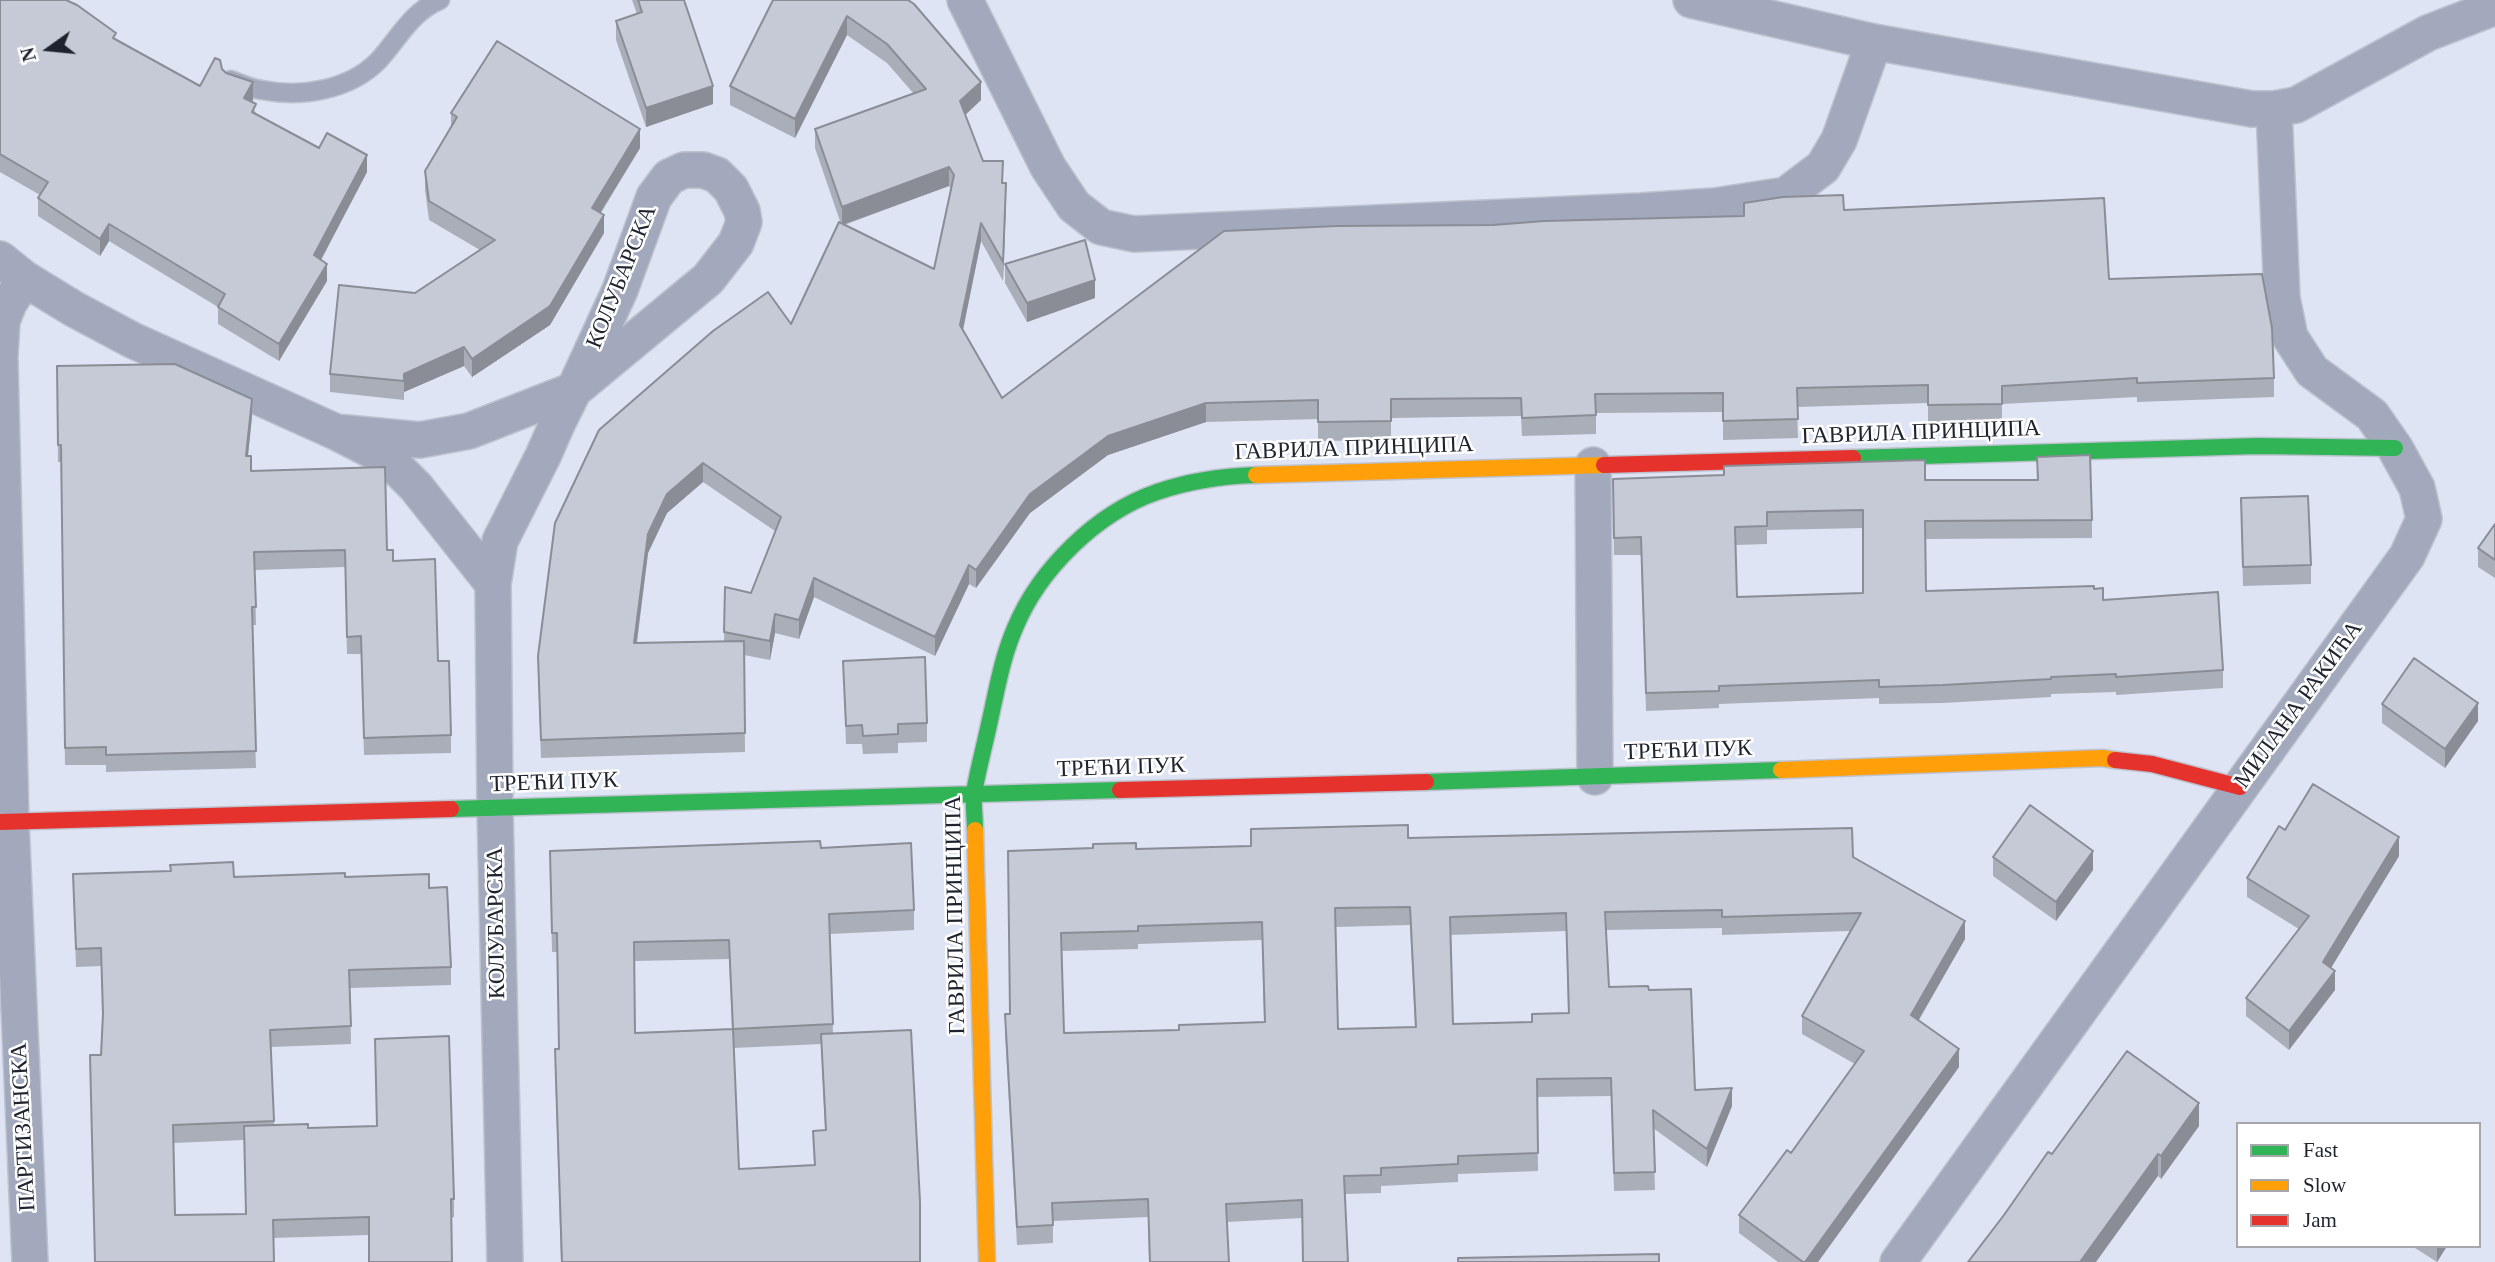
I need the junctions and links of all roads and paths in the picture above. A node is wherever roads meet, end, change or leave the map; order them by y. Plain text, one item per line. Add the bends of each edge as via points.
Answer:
1 (440, 0) edge
2 (965, 0) edge
3 (1691, 0) edge
4 (2495, 7) edge
5 (1874, 42) junction
6 (232, 80) edge
7 (2274, 109) junction
8 (12, 269) edge
9 (0, 355) edge
10 (0, 361) edge
11 (574, 390) junction
12 (336, 432) junction
13 (2395, 448) junction
14 (1593, 465) junction
15 (493, 584) junction
16 (1595, 777) junction
17 (2240, 787) junction
18 (974, 794) junction
19 (495, 808) junction
20 (5, 821) edge
21 (30, 1262) edge
22 (505, 1262) edge
23 (987, 1262) edge
24 (1898, 1262) edge

1 - 6 lane via 414,16 379,59 350,81 315,92 279,92
2 - 5 street via 1048,167 1074,206 1101,227 1134,234 1641,211 1715,206 1786,194 1822,167 1839,140
3 - 5 street
4 - 7 street via 2428,33 2296,105
5 - 7 street via 2252,109
7 - 13 street, МИЛАНА РАКИЋА via 2282,298 2290,337 2312,371 2372,415
8 - 9 street
8 - 12 street, КОЛУБАРСКА via 132,341
10 - 20 street, ПАРТИЗАНСКА
11 - 11 street, КОЛУБАРСКА via 708,279 736,243 744,222 742,211 731,189 717,175 684,170 669,177 654,197 620,290
11 - 12 street, КОЛУБАРСКА via 469,431 420,440
11 - 15 street, КОЛУБАРСКА via 500,541
12 - 15 street, КОЛУБАРСКА via 387,458 416,486
13 - 14 street, ГАВРИЛА ПРИНЦИПА via 2258,446
13 - 17 street, МИЛАНА РАКИЋА via 2417,488 2424,519 2407,556
14 - 16 street
14 - 18 street, ГАВРИЛА ПРИНЦИПА via 1228,476 1154,493 1120,510 1059,560 1015,627 1002,665
15 - 19 street, КОЛУБАРСКА
16 - 17 street, ТРЕЋИ ПУК via 2102,758 2152,764
16 - 18 street, ТРЕЋИ ПУК
17 - 24 street, МИЛАНА РАКИЋА
18 - 19 street, ТРЕЋИ ПУК
18 - 23 street, ГАВРИЛА ПРИНЦИПА
19 - 20 street, ТРЕЋИ ПУК
19 - 22 street, КОЛУБАРСКА
20 - 21 street, ПАРТИЗАНСКА

